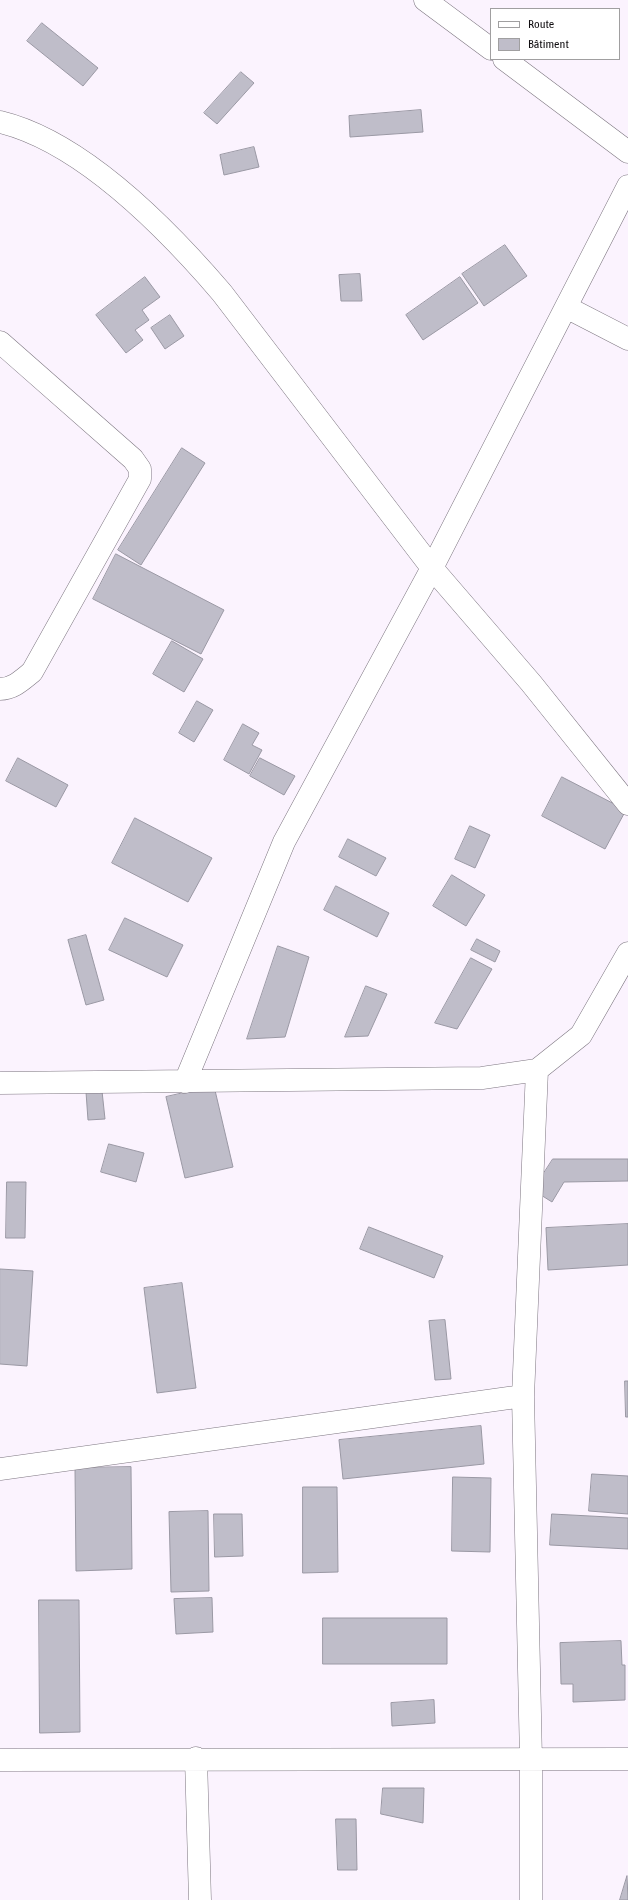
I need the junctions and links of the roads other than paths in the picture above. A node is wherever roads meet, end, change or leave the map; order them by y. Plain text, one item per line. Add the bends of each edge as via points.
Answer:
1 (426, 0) edge
2 (490, 48) edge
3 (505, 60) edge
4 (0, 122) edge
5 (628, 152) edge
6 (628, 186) edge
7 (566, 307) junction
8 (628, 339) edge
9 (0, 342) edge
10 (432, 568) junction
11 (0, 689) edge
12 (628, 804) edge
13 (628, 953) edge
14 (537, 1070) junction
15 (186, 1082) junction
16 (0, 1083) edge
17 (523, 1396) junction
18 (0, 1469) edge
19 (196, 1758) junction
20 (628, 1759) edge
21 (0, 1760) edge
22 (531, 1760) junction
23 (200, 1900) edge
24 (531, 1900) edge

1 - 2 street
3 - 5 street
4 - 10 street via 38,136 75,155 186,251 222,293
6 - 7 street
7 - 8 street
7 - 10 street
9 - 11 street via 133,459 140,469 140,479 32,672 19,683 7,689
10 - 12 street via 536,689
10 - 15 street via 284,842
13 - 14 street via 581,1035
14 - 15 street via 482,1078
14 - 17 street
15 - 16 street
17 - 18 street
17 - 22 street
19 - 21 street
19 - 22 street
19 - 23 street
20 - 22 street
22 - 24 street

